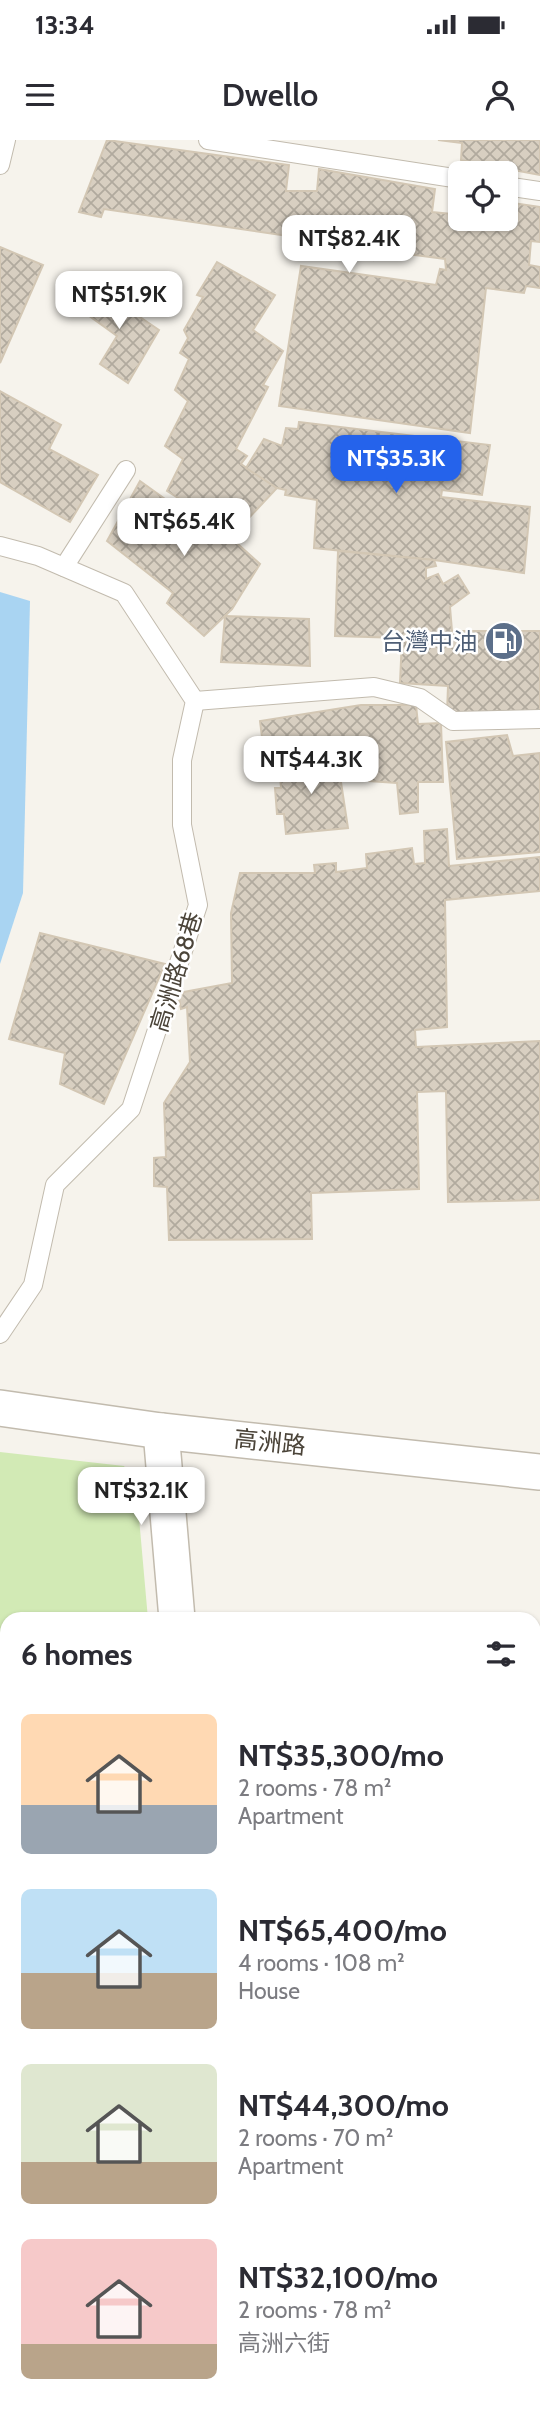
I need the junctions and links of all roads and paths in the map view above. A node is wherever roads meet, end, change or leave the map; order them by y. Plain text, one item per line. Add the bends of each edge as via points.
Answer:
1 (6, 140) edge
2 (208, 140) edge
3 (0, 165) edge
4 (448, 177) edge
5 (518, 188) edge
6 (540, 191) edge
7 (126, 470) dead end
8 (0, 546) edge
9 (64, 567) junction
10 (195, 701) junction
11 (540, 719) edge
12 (0, 1334) edge
13 (0, 1408) edge
14 (161, 1431) junction
15 (540, 1472) edge
16 (176, 1612) edge

1 - 3 lane
2 - 4 lane
5 - 6 lane
7 - 9 lane
8 - 9 lane
9 - 10 lane via 124,593
10 - 11 lane via 374,687 420,698 453,721
10 - 12 lane, 高洲路68巷 via 182,760 182,825 198,905 131,1109 55,1185 33,1285
13 - 14 street, 高洲路
14 - 15 street, 高洲路
14 - 16 street

